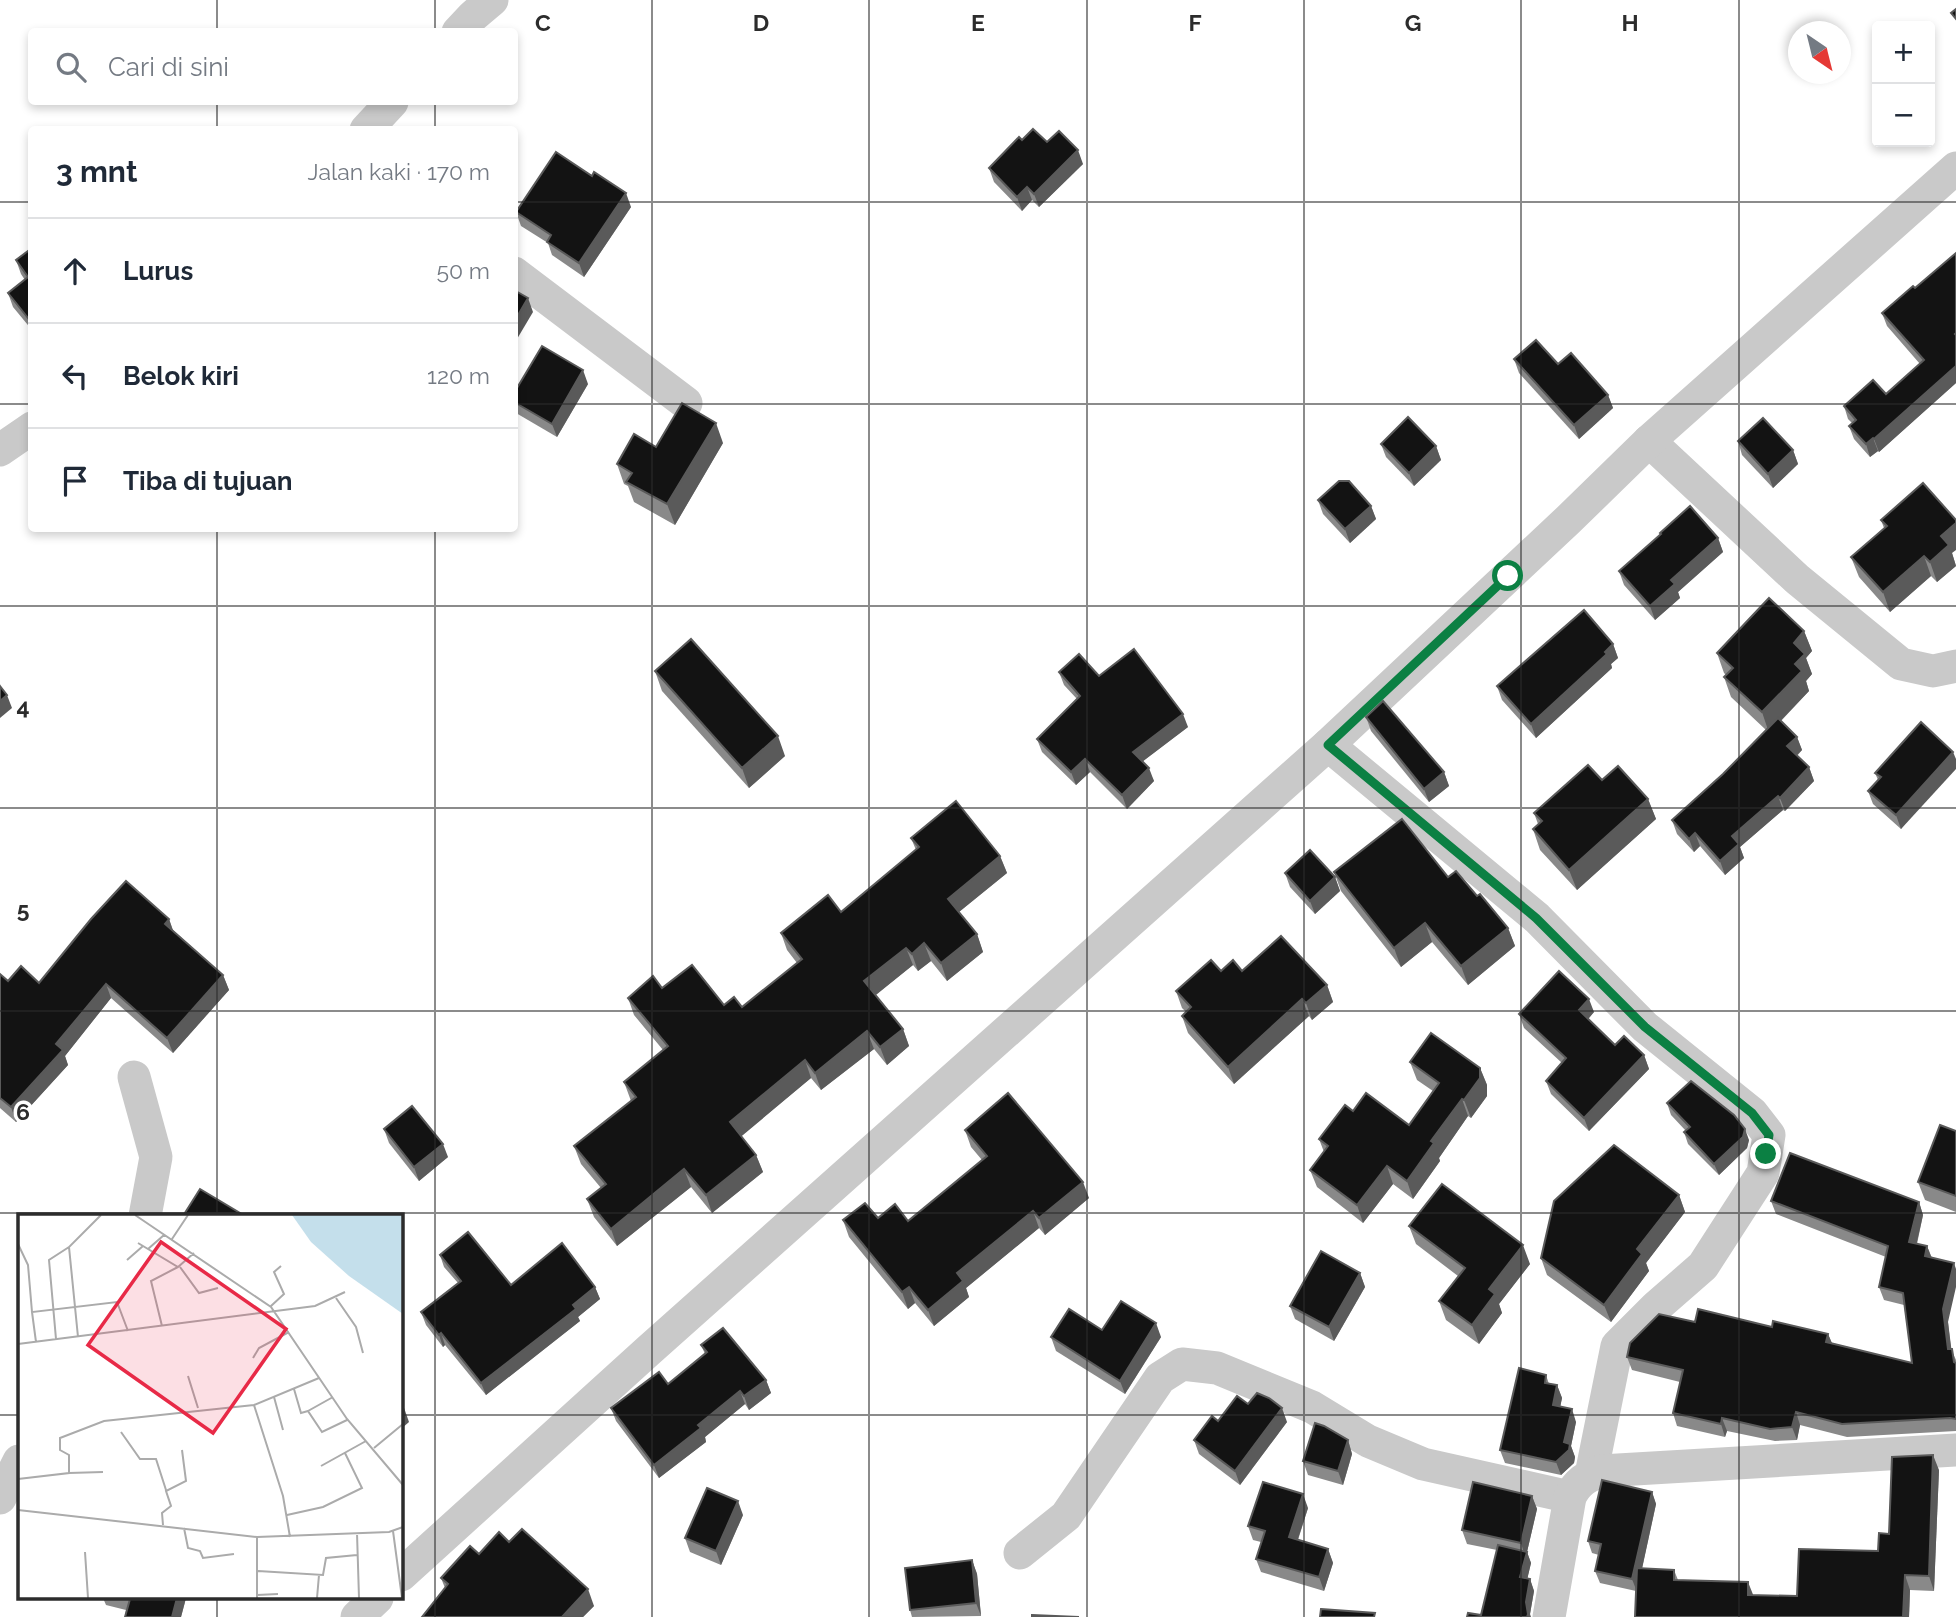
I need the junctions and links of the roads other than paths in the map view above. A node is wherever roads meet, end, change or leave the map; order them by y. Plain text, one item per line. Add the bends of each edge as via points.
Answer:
1 (492, 0) edge
2 (462, 28) edge
3 (389, 105) edge
4 (370, 126) edge
5 (1956, 168) edge
6 (518, 277) edge
7 (686, 403) edge
8 (28, 431) edge
9 (1648, 441) junction
10 (0, 450) edge
11 (1956, 666) edge
12 (1328, 745) junction
13 (134, 1077) dead end
14 (145, 1214) edge
15 (1956, 1450) edge
16 (18, 1463) edge
17 (1580, 1486) junction
18 (0, 1497) edge
19 (1020, 1553) dead end
20 (402, 1574) edge
21 (375, 1600) edge
22 (357, 1617) edge
23 (1549, 1617) edge

1 - 2 street
3 - 4 street
5 - 9 street
6 - 7 street
8 - 10 street
9 - 11 street via 1797,579 1901,664 1933,670
9 - 12 street
12 - 17 street via 1536,918 1645,1027 1752,1113 1769,1135 1763,1173 1703,1266 1617,1346
12 - 20 street
13 - 14 street via 156,1157
15 - 17 street via 1601,1471
16 - 18 street
17 - 19 street via 1423,1464 1368,1441 1312,1408 1217,1368 1182,1364 1160,1378 1066,1516
17 - 23 street
21 - 22 street

